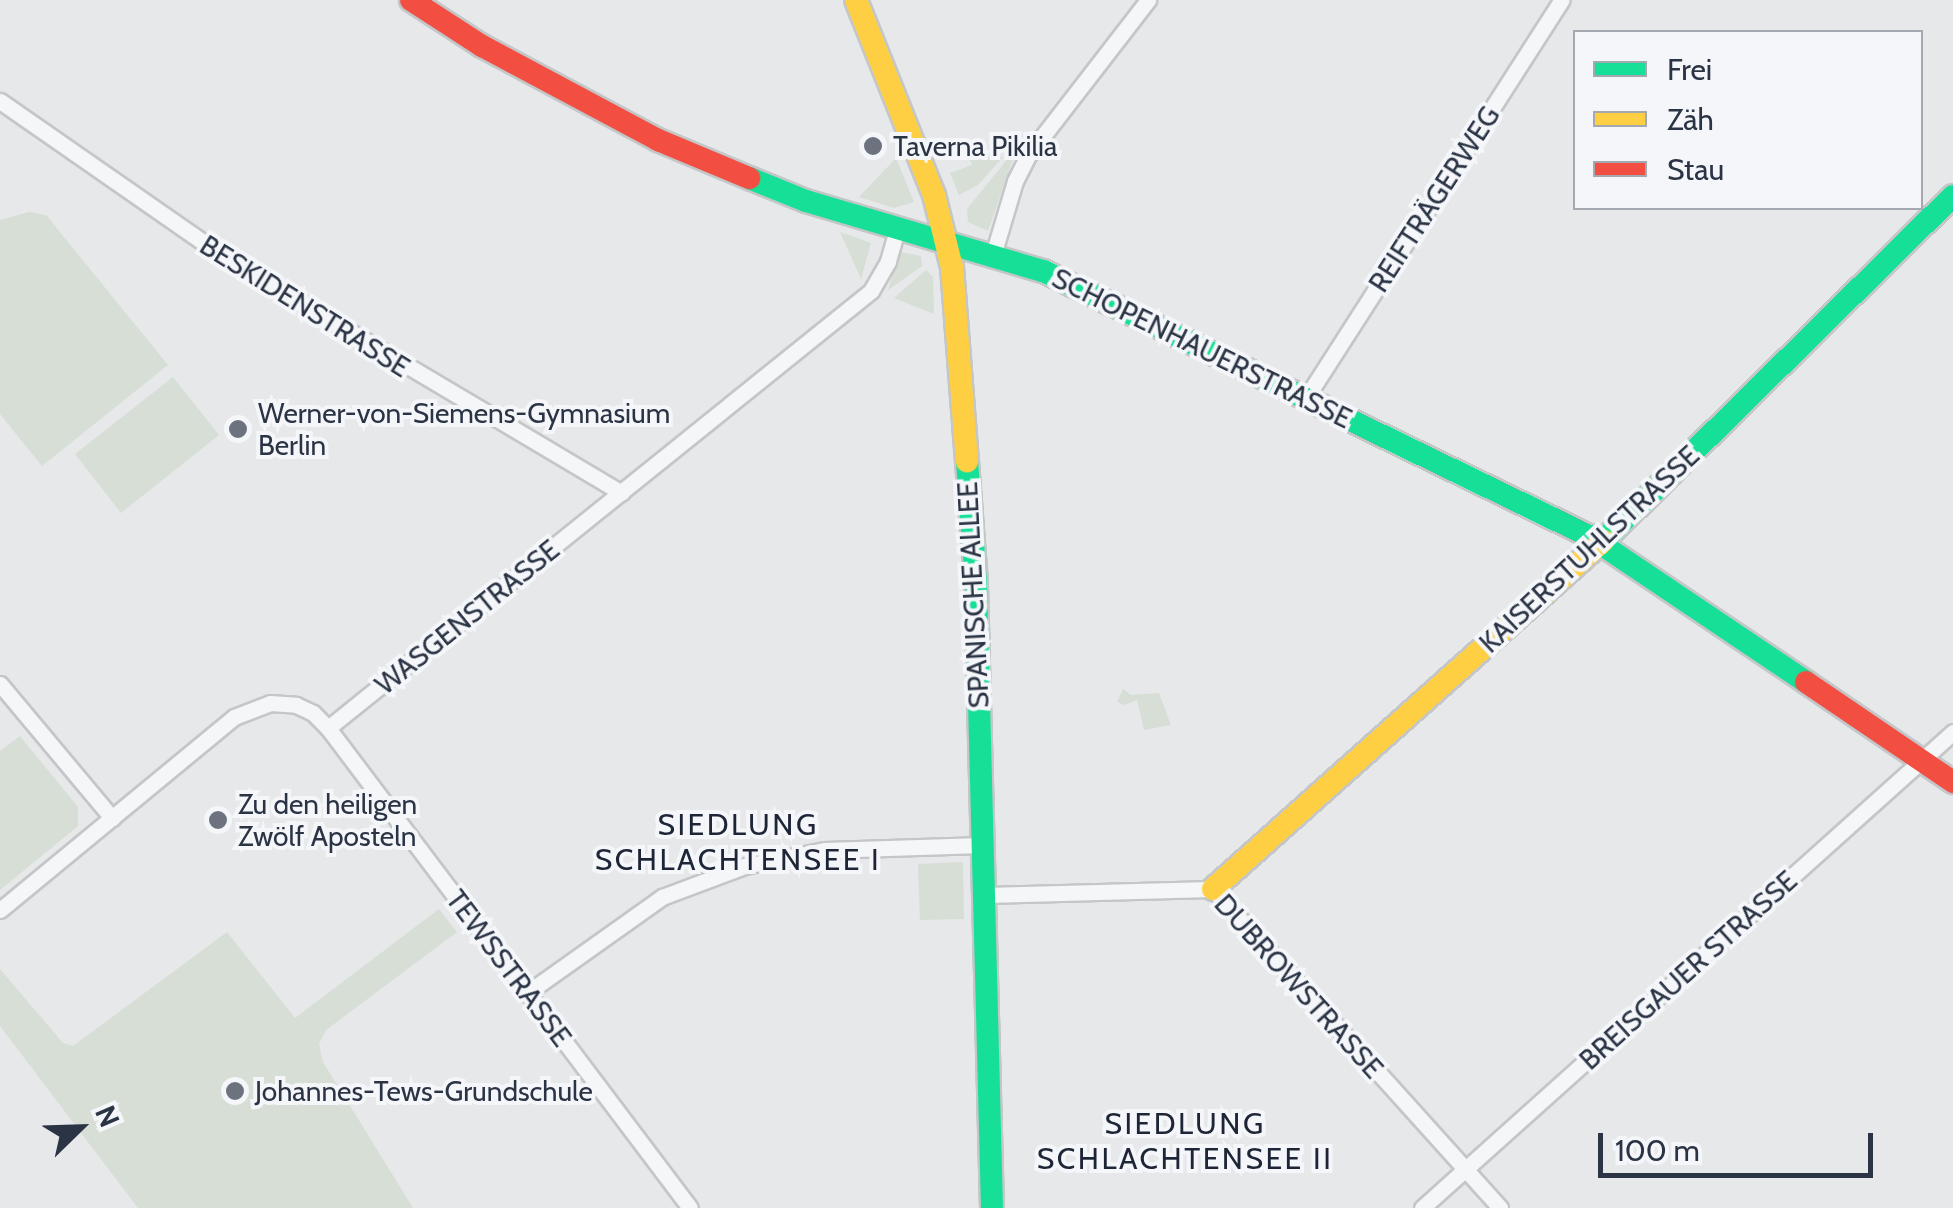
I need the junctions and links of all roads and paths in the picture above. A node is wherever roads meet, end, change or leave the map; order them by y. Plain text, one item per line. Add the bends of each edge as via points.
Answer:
1 (411, 0) edge
2 (856, 0) edge
3 (1148, 0) edge
4 (1562, 0) edge
5 (0, 101) edge
6 (1953, 196) edge
7 (898, 230) junction
8 (946, 245) junction
9 (993, 254) junction
10 (1306, 398) junction
11 (622, 493) junction
12 (1601, 543) junction
13 (0, 684) edge
14 (328, 728) junction
15 (1953, 732) edge
16 (1921, 761) junction
17 (1953, 782) edge
18 (112, 818) junction
19 (982, 845) junction
20 (1213, 889) junction
21 (984, 895) junction
22 (0, 910) edge
23 (527, 992) junction
24 (1465, 1169) junction
25 (690, 1208) edge
26 (992, 1208) edge
27 (1422, 1208) edge
28 (1500, 1208) edge

1 - 7 street, SCHOPENHAUERSTRASSE via 658,140 746,179
2 - 8 street, SPANISCHE ALLEE via 934,195
3 - 9 street via 1029,154
4 - 10 street, REIFTRÄGERWEG
5 - 11 street, BESKIDENSTRASSE via 226,258
6 - 12 street, KAISERSTUHLSTRASSE
7 - 8 street, SCHOPENHAUERSTRASSE
7 - 11 street, WASGENSTRASSE via 871,291
8 - 9 street, SCHOPENHAUERSTRASSE
8 - 19 street, SPANISCHE ALLEE via 976,585
9 - 10 street, SCHOPENHAUERSTRASSE via 1044,271
10 - 12 street, SCHOPENHAUERSTRASSE
11 - 14 street, WASGENSTRASSE
12 - 16 street, SCHOPENHAUERSTRASSE
12 - 20 street, KAISERSTUHLSTRASSE
13 - 18 street
14 - 18 street via 296,705 248,709
14 - 23 street, TEWSSTRASSE
15 - 16 street, BREISGAUER STRASSE
16 - 17 street, SCHOPENHAUERSTRASSE
16 - 24 street, BREISGAUER STRASSE
18 - 22 street
19 - 21 street, SPANISCHE ALLEE
19 - 23 street via 825,850 745,866 662,897
20 - 21 street, DUBROWSTRASSE
20 - 24 street, DUBROWSTRASSE
21 - 26 street, SPANISCHE ALLEE
23 - 25 street, TEWSSTRASSE
24 - 27 street, BREISGAUER STRASSE
24 - 28 street, DUBROWSTRASSE

